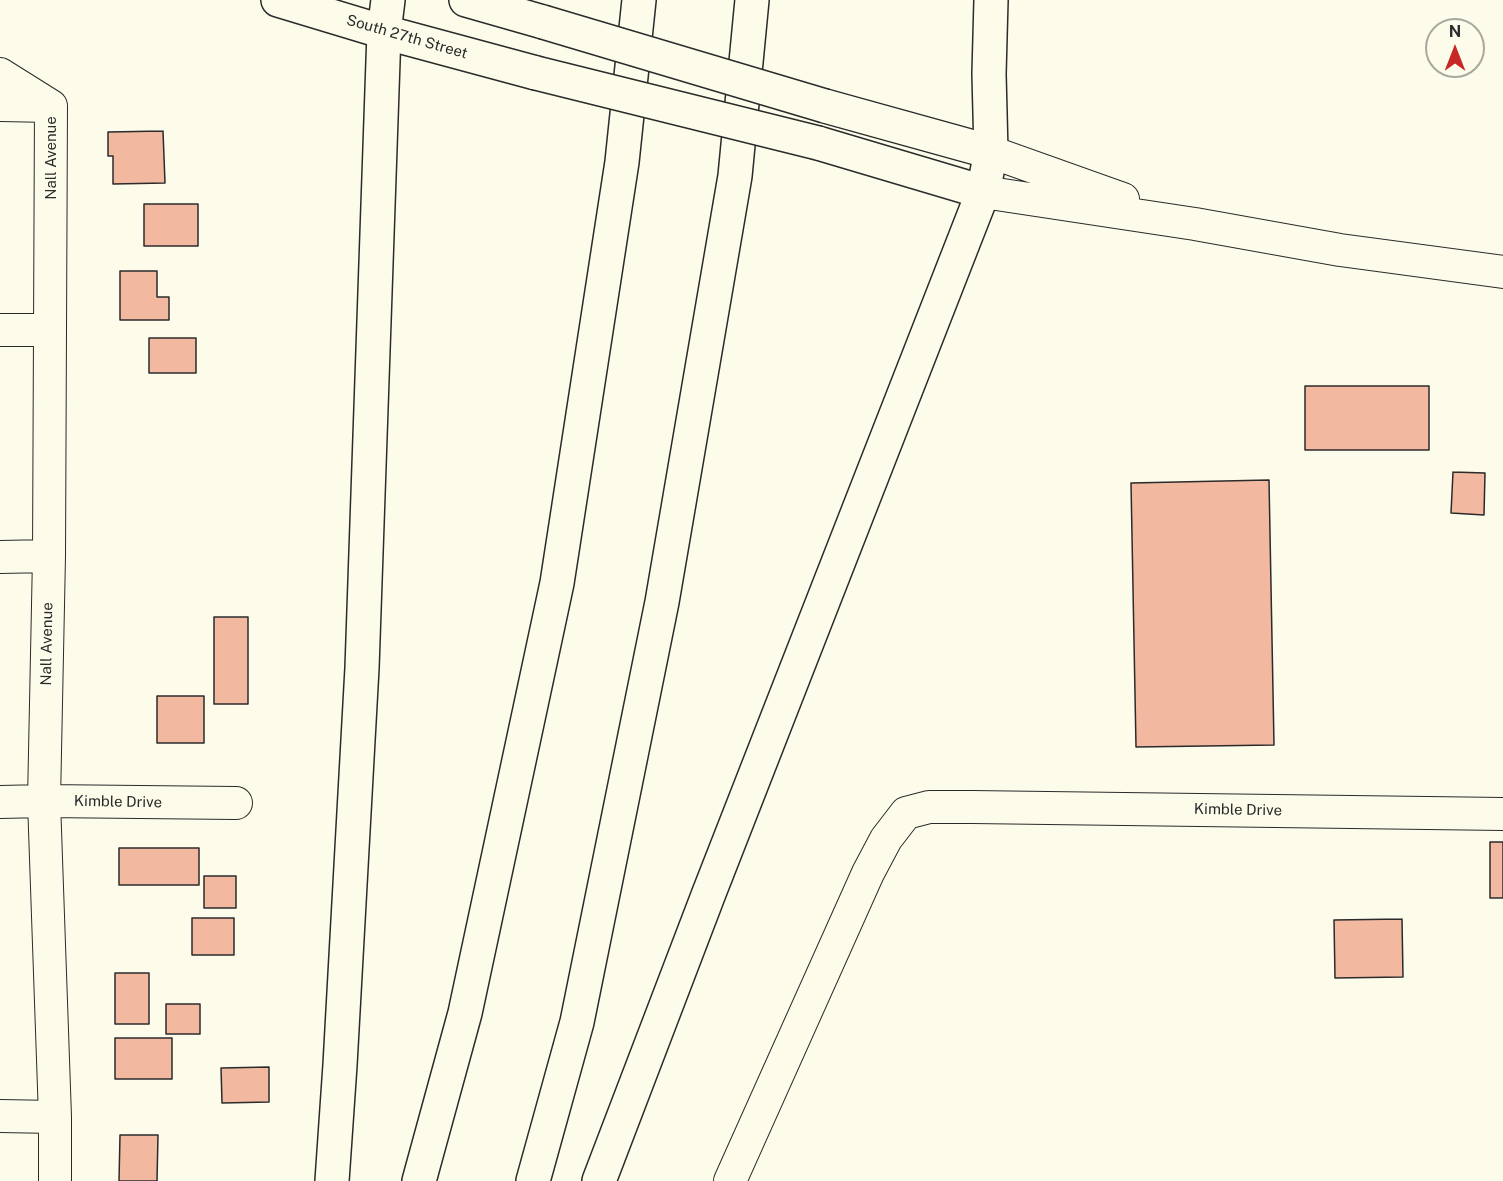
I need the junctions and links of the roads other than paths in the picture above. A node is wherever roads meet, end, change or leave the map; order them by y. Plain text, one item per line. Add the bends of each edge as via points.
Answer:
1 (278, 0) edge
2 (388, 0) edge
3 (466, 0) edge
4 (639, 0) edge
5 (752, 0) edge
6 (991, 0) edge
7 (384, 32) junction
8 (0, 74) edge
9 (0, 105) edge
10 (51, 106) junction
11 (991, 152) junction
12 (983, 192) junction
13 (1195, 224) junction
14 (1503, 272) edge
15 (0, 330) edge
16 (50, 330) junction
17 (49, 556) junction
18 (0, 557) edge
19 (44, 801) junction
20 (0, 802) edge
21 (236, 803) dead end
22 (1503, 814) edge
23 (0, 1116) edge
24 (55, 1117) junction
25 (55, 1181) edge
26 (332, 1181) edge
27 (419, 1181) edge
28 (532, 1181) edge
29 (599, 1181) edge
30 (730, 1181) edge

1 - 7 main road, South 27th Street
2 - 7 main road
3 - 11 main road, bridge
4 - 27 main road via 622,162 557,583 465,1013
5 - 28 main road via 735,176 662,602 577,1022
6 - 11 main road
7 - 12 main road, South 27th Street, bridge via 818,143
7 - 26 main road via 362,668
8 - 10 street
9 - 10 street
10 - 16 street, Nall Avenue
11 - 12 main road
11 - 13 street
12 - 13 street
12 - 29 main road
13 - 14 street via 1340,250
15 - 16 street
16 - 17 street, Nall Avenue
17 - 18 street
17 - 19 street, Nall Avenue
19 - 20 street, Kimble Drive
19 - 21 street, Kimble Drive
19 - 24 street, Nall Avenue
22 - 30 street, Kimble Drive via 972,807 929,807 906,813 868,873
23 - 24 street
24 - 25 street, Nall Avenue

